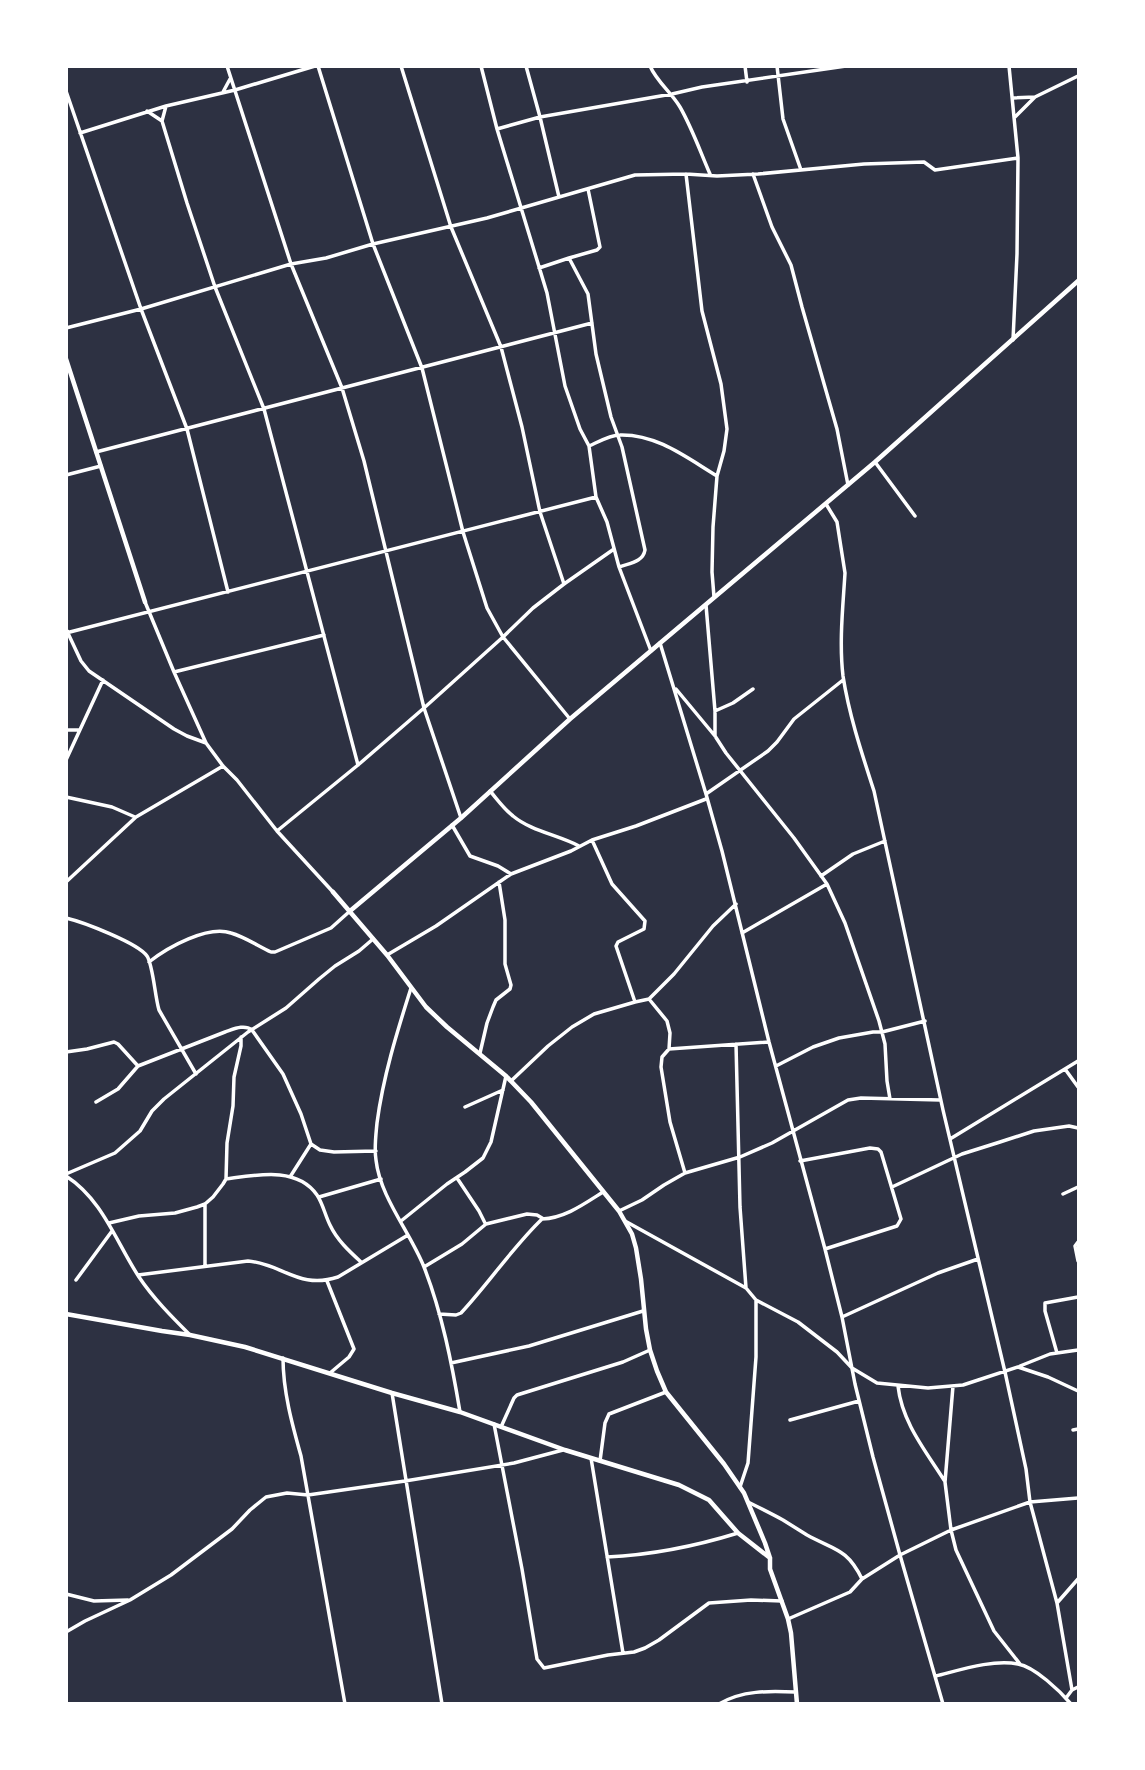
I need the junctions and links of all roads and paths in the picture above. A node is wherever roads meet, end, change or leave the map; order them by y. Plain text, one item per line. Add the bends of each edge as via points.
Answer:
1 (228, 66) edge
2 (317, 66) edge
3 (401, 66) edge
4 (481, 66) edge
5 (526, 66) edge
6 (650, 66) edge
7 (745, 66) edge
8 (777, 66) edge
9 (846, 66) edge
10 (1009, 66) edge
11 (1079, 76) edge
12 (779, 77) junction
13 (231, 78) junction
14 (747, 82) junction
15 (235, 90) junction
16 (66, 92) edge
17 (223, 92) junction
18 (672, 94) junction
19 (1035, 97) junction
20 (1013, 98) junction
21 (166, 106) junction
22 (147, 111) junction
23 (540, 117) junction
24 (1015, 117) junction
25 (162, 121) junction
26 (497, 129) junction
27 (80, 133) junction
28 (1018, 158) junction
29 (801, 170) junction
30 (686, 174) junction
31 (710, 174) junction
32 (753, 174) junction
33 (588, 189) junction
34 (559, 197) junction
35 (521, 208) junction
36 (451, 227) junction
37 (373, 244) junction
38 (569, 258) junction
39 (291, 264) junction
40 (539, 268) junction
41 (1079, 281) edge
42 (215, 287) junction
43 (141, 309) junction
44 (592, 323) junction
45 (66, 328) edge
46 (554, 333) junction
47 (1013, 340) junction
48 (501, 347) junction
49 (66, 359) edge
50 (422, 368) junction
51 (342, 388) junction
52 (264, 409) junction
53 (187, 429) junction
54 (618, 435) junction
55 (589, 446) junction
56 (96, 452) junction
57 (874, 462) junction
58 (101, 466) junction
59 (66, 475) edge
60 (717, 476) junction
61 (848, 485) junction
62 (596, 497) junction
63 (826, 504) junction
64 (540, 512) junction
65 (915, 516) dead end
66 (463, 532) junction
67 (614, 549) junction
68 (387, 551) junction
69 (619, 567) junction
70 (307, 572) junction
71 (564, 584) junction
72 (228, 593) junction
73 (714, 599) junction
74 (145, 602) joint
75 (706, 605) junction
76 (149, 612) junction
77 (67, 632) edge
78 (324, 635) junction
79 (503, 637) junction
80 (660, 643) junction
81 (651, 652) junction
82 (174, 671) junction
83 (844, 679) junction
84 (103, 680) junction
85 (675, 687) junction
86 (753, 689) dead end
87 (424, 708) junction
88 (715, 711) junction
89 (570, 719) junction
90 (66, 730) edge
91 (79, 730) junction
92 (715, 737) junction
93 (206, 743) junction
94 (66, 760) edge
95 (358, 765) junction
96 (223, 766) junction
97 (739, 770) junction
98 (490, 791) junction
99 (707, 796) junction
100 (66, 797) edge
101 (136, 817) junction
102 (461, 817) junction
103 (452, 825) junction
104 (277, 831) junction
105 (592, 840) junction
106 (885, 841) junction
107 (579, 846) junction
108 (511, 874) junction
109 (821, 876) junction
110 (66, 882) edge
111 (499, 882) junction
112 (827, 884) junction
113 (333, 892) joint
114 (736, 904) junction
115 (350, 911) junction
116 (66, 918) edge
117 (742, 933) junction
118 (373, 939) junction
119 (387, 955) junction
120 (149, 961) junction
121 (411, 988) junction
122 (649, 999) junction
123 (635, 1002) junction
124 (925, 1021) junction
125 (252, 1030) junction
126 (882, 1032) junction
127 (241, 1037) junction
128 (769, 1042) junction
129 (736, 1044) junction
130 (669, 1048) junction
131 (180, 1049) junction
132 (66, 1052) edge
133 (479, 1055) junction
134 (1079, 1060) edge
135 (138, 1066) junction
136 (776, 1066) junction
137 (1065, 1069) junction
138 (196, 1074) junction
139 (506, 1076) junction
140 (511, 1081) junction
141 (1079, 1087) edge
142 (503, 1090) junction
143 (890, 1099) junction
144 (941, 1100) junction
145 (96, 1102) dead end
146 (464, 1107) dead end
147 (1079, 1128) edge
148 (792, 1133) junction
149 (950, 1139) junction
150 (311, 1144) junction
151 (376, 1151) junction
152 (740, 1157) junction
153 (956, 1158) junction
154 (800, 1161) junction
155 (685, 1173) junction
156 (67, 1174) edge
157 (290, 1177) junction
158 (457, 1178) junction
159 (226, 1179) junction
160 (381, 1179) junction
161 (891, 1187) junction
162 (1079, 1187) edge
163 (604, 1192) junction
164 (1063, 1194) dead end
165 (319, 1197) junction
166 (205, 1204) junction
167 (619, 1211) junction
168 (542, 1219) junction
169 (625, 1221) junction
170 (401, 1222) junction
171 (109, 1223) junction
172 (486, 1224) junction
173 (112, 1231) junction
174 (408, 1235) junction
175 (1079, 1242) edge
176 (825, 1249) junction
177 (978, 1259) junction
178 (1079, 1261) edge
179 (362, 1263) junction
180 (205, 1266) junction
181 (424, 1267) junction
182 (138, 1275) junction
183 (76, 1280) dead end
184 (327, 1280) junction
185 (746, 1288) junction
186 (1079, 1297) edge
187 (756, 1300) junction
188 (643, 1311) junction
189 (66, 1314) edge
190 (439, 1314) junction
191 (842, 1317) junction
192 (190, 1335) junction
193 (650, 1350) junction
194 (1079, 1350) edge
195 (1057, 1353) junction
196 (283, 1358) junction
197 (451, 1363) junction
198 (1018, 1367) junction
199 (852, 1368) junction
200 (1005, 1371) junction
201 (330, 1373) junction
202 (898, 1386) junction
203 (953, 1386) junction
204 (1079, 1391) edge
205 (666, 1392) junction
206 (392, 1393) junction
207 (859, 1401) junction
208 (460, 1412) junction
209 (790, 1420) dead end
210 (494, 1424) junction
211 (501, 1427) junction
212 (1079, 1429) edge
213 (1073, 1430) dead end
214 (565, 1450) junction
215 (591, 1458) junction
216 (600, 1461) junction
217 (502, 1464) junction
218 (405, 1481) junction
219 (945, 1482) junction
220 (740, 1487) junction
221 (308, 1495) junction
222 (1079, 1498) edge
223 (748, 1502) junction
224 (1030, 1502) junction
225 (951, 1530) junction
226 (738, 1533) junction
227 (900, 1555) junction
228 (607, 1557) junction
229 (770, 1558) junction
230 (862, 1579) junction
231 (1079, 1579) edge
232 (66, 1594) edge
233 (130, 1600) junction
234 (782, 1601) junction
235 (1057, 1603) junction
236 (788, 1619) junction
237 (66, 1632) edge
238 (623, 1653) junction
239 (1020, 1664) junction
240 (936, 1676) junction
241 (1079, 1687) edge
242 (1072, 1690) junction
243 (795, 1692) junction
244 (1066, 1698) junction
245 (345, 1703) edge
246 (442, 1703) edge
247 (719, 1703) edge
248 (797, 1703) edge
249 (943, 1703) edge
250 (1071, 1703) edge

1 - 13 street
2 - 15 street
2 - 37 street
3 - 36 street
4 - 26 street
5 - 23 street
6 - 18 street
7 - 14 street
8 - 12 street
9 - 12 street
10 - 20 street
11 - 19 street
12 - 14 street
12 - 29 street via 783,119
13 - 15 street
13 - 17 street
14 - 18 street
15 - 17 street
15 - 39 street
16 - 27 street
17 - 21 street
18 - 23 street
18 - 31 street
19 - 20 street
19 - 24 street
20 - 24 street
21 - 22 street
21 - 25 street
22 - 25 street
22 - 27 street
23 - 26 street
23 - 34 street
24 - 28 street
25 - 42 street
26 - 35 street
27 - 43 street
28 - 29 street via 935,170 924,162
28 - 47 street
29 - 32 street
30 - 31 street
30 - 33 street via 635,175
30 - 60 street via 702,311 727,429
31 - 32 street
32 - 61 street via 791,265
33 - 34 street
33 - 38 street via 600,247
34 - 35 street
35 - 36 street
35 - 40 street
36 - 37 street
36 - 48 street
37 - 39 street
37 - 50 street
38 - 40 street
38 - 44 street via 588,294
39 - 42 street
39 - 51 street
40 - 46 street
41 - 47 street
42 - 43 street
42 - 52 street
43 - 45 street
43 - 53 street
44 - 46 street
44 - 54 street
46 - 48 street
46 - 55 street via 570,401
47 - 57 street
48 - 50 street
48 - 64 street
49 - 56 street
50 - 51 street
50 - 66 street
51 - 52 street
51 - 68 street
52 - 53 street
52 - 70 street
53 - 56 street
53 - 72 street
54 - 55 street
54 - 60 street via 662,443
54 - 69 street via 645,550 640,560
55 - 62 street
56 - 58 street
57 - 61 street
57 - 65 street
58 - 59 street
58 - 74 street
60 - 73 street
61 - 63 street
62 - 64 street
62 - 67 street
63 - 73 street
63 - 83 street via 837,522 845,573
64 - 66 street
64 - 71 street
66 - 68 street
66 - 79 street via 487,608
67 - 69 street
67 - 71 street
68 - 70 street
68 - 87 street
69 - 81 street
70 - 72 street
70 - 78 street
71 - 79 street
72 - 76 street
73 - 75 street
74 - 76 street
75 - 80 street
75 - 88 street
76 - 77 street
76 - 82 street
77 - 84 street via 81,661
78 - 82 street
78 - 95 street
79 - 87 street
79 - 89 street
80 - 81 street
80 - 85 street
81 - 89 street
82 - 93 street
83 - 97 street via 794,719 768,751
83 - 106 street
84 - 91 street
84 - 93 street via 180,733
85 - 92 street
85 - 99 street
86 - 88 street
87 - 95 street
87 - 102 street
88 - 92 street
89 - 98 street
90 - 91 street
91 - 94 street
92 - 97 street
93 - 96 street
95 - 104 street
96 - 101 street
96 - 104 street
97 - 99 street
97 - 109 street
98 - 102 street
98 - 107 street via 513,817
99 - 105 street via 636,827
99 - 114 street
100 - 101 street
101 - 110 street
102 - 103 street
103 - 108 street via 470,856
103 - 115 street
104 - 113 street
105 - 107 street
105 - 123 street via 612,884 645,921 644,929 616,946
106 - 109 street via 853,854
106 - 124 street
107 - 108 street
108 - 111 street
109 - 112 street
111 - 119 street
111 - 133 street via 505,964 511,985 496,1000
112 - 117 street
112 - 126 street
113 - 115 street
114 - 117 street
114 - 122 street
115 - 118 street
115 - 120 street via 331,928 275,952 230,932 216,931 194,937
116 - 120 street via 132,945
117 - 128 street
118 - 119 street
118 - 125 street
119 - 121 street
120 - 131 street via 159,1010
121 - 133 street
121 - 151 street via 384,1079
122 - 123 street
122 - 130 street via 667,1021
123 - 140 street via 594,1014 572,1027
124 - 126 street
124 - 144 street
125 - 127 street
125 - 131 street via 240,1027
125 - 150 street via 283,1074
126 - 136 street via 839,1038
126 - 143 street
127 - 138 street
127 - 159 street via 233,1077
128 - 129 street
128 - 136 street
129 - 130 street
129 - 152 street
130 - 155 street via 661,1067
131 - 135 street
131 - 138 street
132 - 135 street via 114,1042
133 - 139 street
134 - 137 street
135 - 145 street via 118,1089
136 - 148 street
137 - 141 street
137 - 149 street
138 - 156 street via 164,1099 116,1153
139 - 140 street
139 - 142 street
140 - 163 street
142 - 146 street
142 - 158 street via 486,1152
143 - 144 street
143 - 148 street via 848,1100
144 - 149 street
147 - 153 street via 1034,1131
148 - 152 street
148 - 154 street
149 - 153 street
150 - 151 street via 334,1152
150 - 157 street
151 - 160 street
152 - 155 street
152 - 185 street
153 - 161 street
153 - 177 street
154 - 161 street via 878,1149
154 - 176 street
155 - 167 street
156 - 171 street
157 - 159 street
157 - 165 street via 300,1179
158 - 170 street
158 - 172 street
159 - 166 street
160 - 165 street
160 - 170 street
161 - 176 street via 901,1219 897,1226
162 - 164 street
163 - 167 street
163 - 168 street via 564,1214
165 - 179 street via 336,1237
166 - 171 street
166 - 180 street
167 - 169 street
168 - 172 street via 527,1214
168 - 190 street via 460,1313
169 - 185 street
169 - 188 street via 636,1248
170 - 174 street
171 - 173 street
172 - 181 street
173 - 182 street
173 - 183 street
174 - 179 street
174 - 181 street
175 - 178 street via 1075,1246
176 - 191 street
177 - 191 street
177 - 200 street
179 - 184 street
180 - 182 street
180 - 184 street via 253,1261 312,1282
181 - 190 street
182 - 192 street
184 - 201 street via 354,1349
185 - 187 street
186 - 195 street via 1045,1303
187 - 199 street via 818,1336
187 - 220 street via 748,1463
188 - 193 street
188 - 197 street via 528,1346
189 - 192 street
190 - 197 street
191 - 199 street
192 - 196 street
193 - 205 street
193 - 211 street via 517,1395
194 - 195 street
195 - 198 street
196 - 201 street
196 - 221 street
197 - 208 street
198 - 200 street
198 - 204 street
199 - 202 street via 877,1383
199 - 207 street
200 - 203 street
200 - 224 street
201 - 206 street
202 - 203 street
202 - 219 street via 910,1425
203 - 219 street
205 - 216 street via 609,1414
205 - 220 street
206 - 208 street
206 - 218 street
207 - 209 street
207 - 227 street
208 - 210 street
210 - 211 street
210 - 217 street
211 - 214 street
212 - 213 street
214 - 215 street
214 - 217 street
215 - 216 street
215 - 228 street
216 - 226 street via 697,1493
217 - 218 street
217 - 238 street via 540,1665 544,1668
218 - 221 street
218 - 246 street
219 - 225 street
220 - 223 street
221 - 233 street via 267,1497 207,1549
221 - 245 street
222 - 224 street
223 - 229 street
223 - 230 street via 835,1547 856,1566
224 - 225 street
224 - 235 street
225 - 227 street
225 - 239 street via 995,1632
226 - 228 street via 633,1556
226 - 229 street
227 - 230 street
227 - 240 street
228 - 238 street
229 - 234 street via 769,1569
230 - 236 street via 850,1592
231 - 235 street
232 - 233 street via 94,1601
233 - 237 street
234 - 236 street
234 - 238 street via 709,1603 652,1645
235 - 242 street
236 - 243 street
239 - 240 street via 974,1666
239 - 244 street
240 - 249 street
241 - 242 street
242 - 244 street
243 - 247 street via 743,1694
243 - 248 street
244 - 250 street

